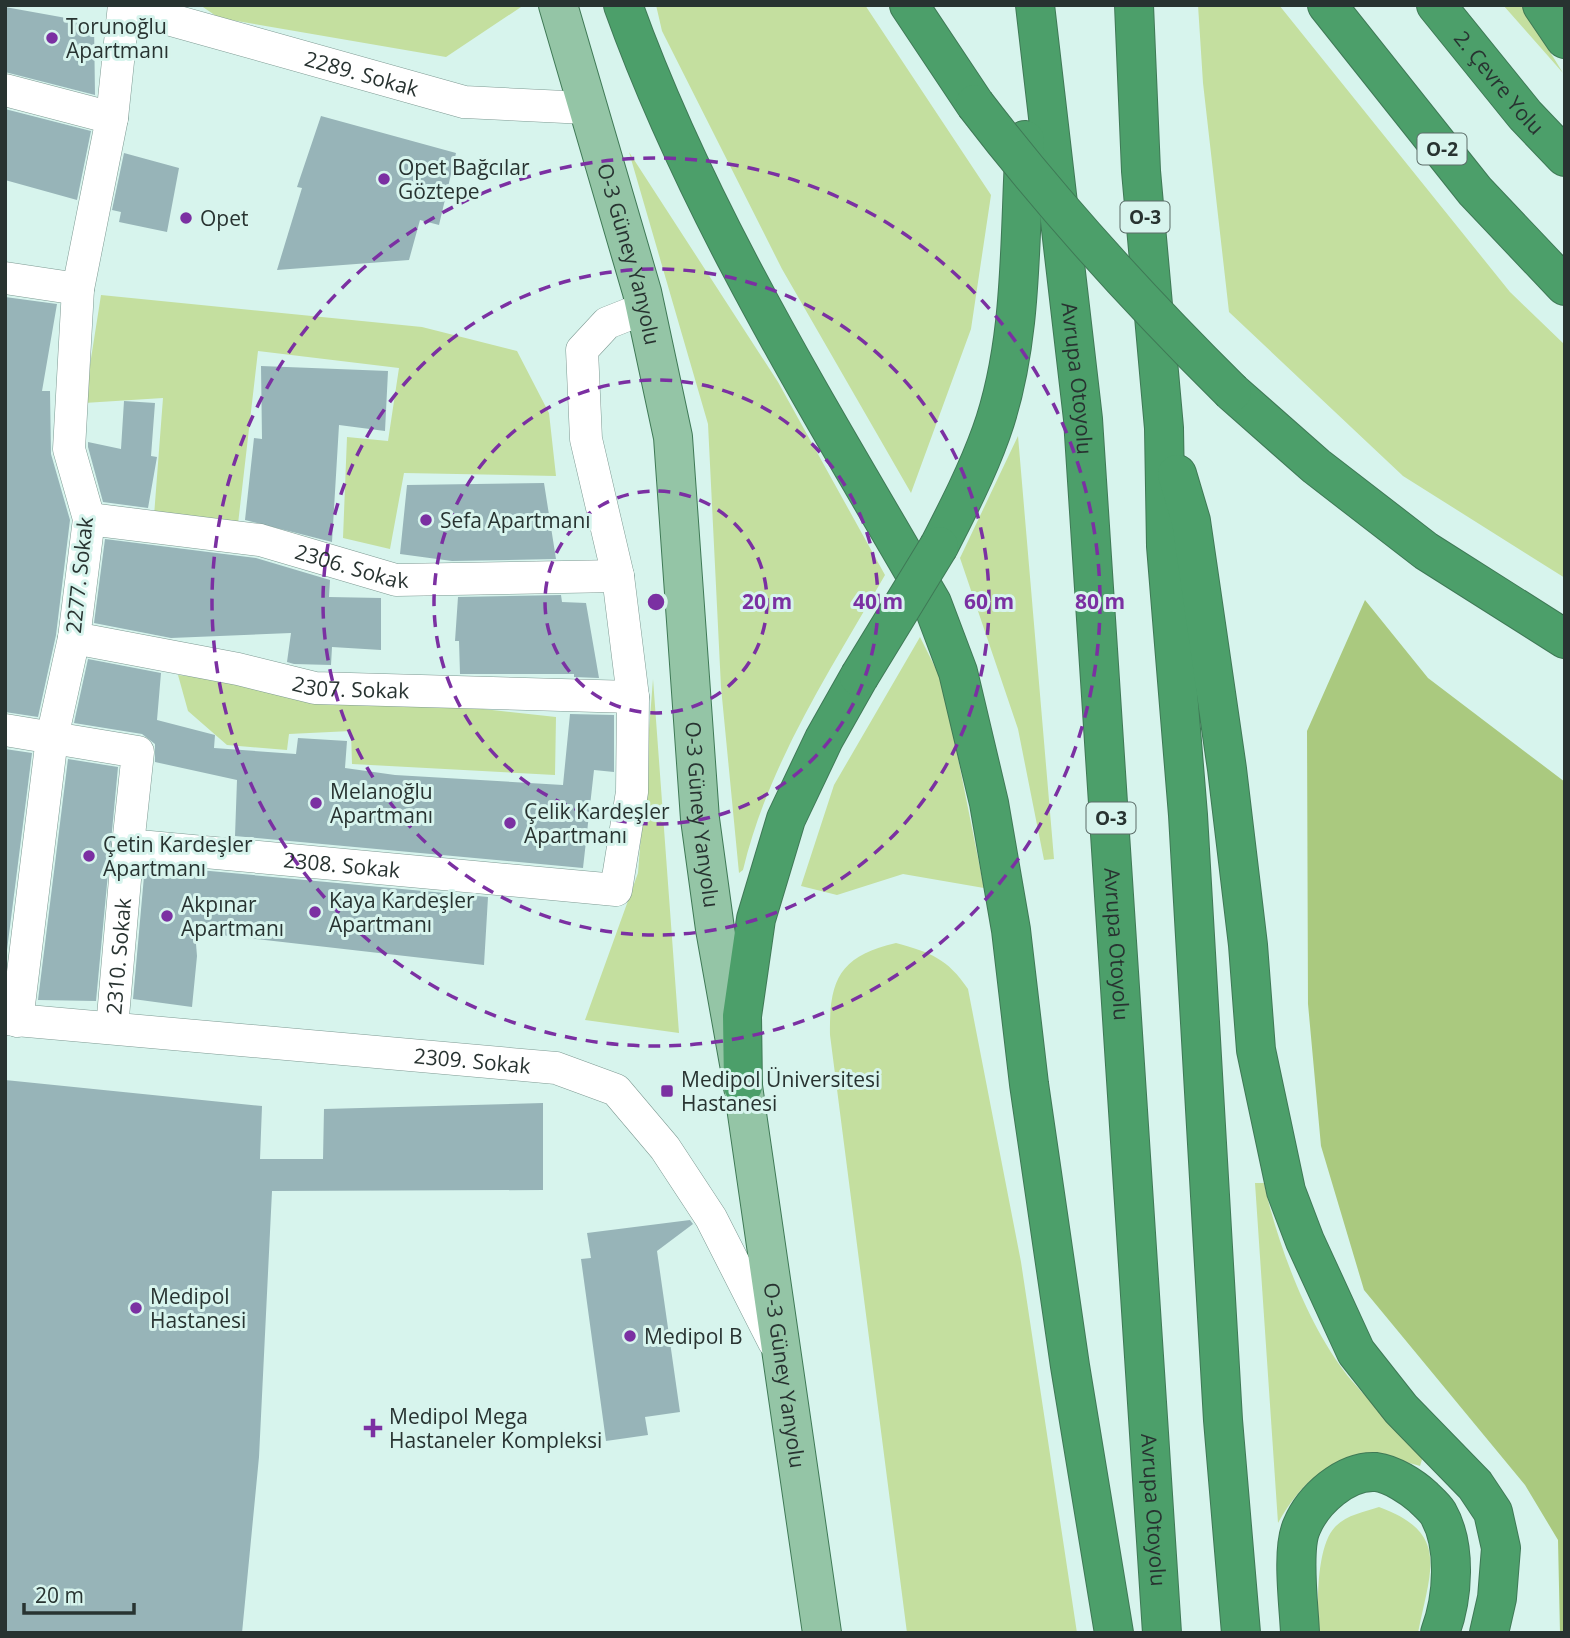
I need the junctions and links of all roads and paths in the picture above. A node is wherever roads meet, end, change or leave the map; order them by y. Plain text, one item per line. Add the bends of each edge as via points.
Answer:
1 (124, 5) edge
2 (148, 5) edge
3 (558, 5) edge
4 (622, 5) edge
5 (909, 5) edge
6 (1034, 5) edge
7 (1134, 5) edge
8 (1327, 5) edge
9 (1436, 5) edge
10 (1542, 5) edge
11 (1565, 39) edge
12 (5, 90) edge
13 (586, 108) junction
14 (111, 118) junction
15 (1565, 157) edge
16 (5, 278) edge
17 (1565, 286) edge
18 (78, 289) junction
19 (646, 308) junction
20 (1164, 428) junction
21 (89, 519) junction
22 (618, 576) junction
23 (74, 638) junction
24 (1565, 639) edge
25 (634, 697) junction
26 (5, 730) edge
27 (52, 738) junction
28 (128, 845) junction
29 (11, 1020) edge
30 (112, 1028) junction
31 (743, 1086) junction
32 (784, 1362) junction
33 (822, 1633) edge
34 (1114, 1633) edge
35 (1162, 1633) edge
36 (1241, 1633) edge
37 (1300, 1633) edge
38 (1440, 1633) edge
39 (1489, 1633) edge

1 - 14 street, 2277. Sokak
2 - 13 street, 2289. Sokak via 150,14 464,103
3 - 13 main road, O-3 Güney Yanyolu
4 - 34 highway via 648,77 712,214 932,603 958,672 989,803 1012,930 1029,1084
5 - 24 highway, bridge via 975,104 1038,186 1232,392 1316,466 1426,551
6 - 31 highway, bridge via 1016,307 992,431 939,545 824,739 786,819 756,919 742,1016
6 - 35 highway, Avrupa Otoyolu / O-3 via 1083,419
7 - 20 highway, O-3 via 1141,170
8 - 17 highway, O-2 via 1475,191
9 - 15 highway, 2. Çevre Yolu
10 - 11 highway
12 - 14 street
13 - 19 main road, O-3 Güney Yanyolu
14 - 18 street, 2277. Sokak
16 - 18 street
18 - 21 street, 2277. Sokak via 69,449
19 - 22 street via 607,323 582,351 586,439
19 - 31 main road, O-3 Güney Yanyolu via 673,437 700,819
20 - 36 highway, O-3 via 1166,546
20 - 39 highway via 1191,521 1248,945 1256,1050 1286,1191 1356,1352 1401,1409 1475,1485 1493,1512 1501,1548
21 - 22 street, 2306. Sokak via 260,540 396,580
21 - 23 street, 2277. Sokak
22 - 25 street
23 - 25 street, 2307. Sokak via 314,688
23 - 27 street, 2277. Sokak
25 - 28 street, 2308. Sokak via 632,792 616,890
26 - 27 street
27 - 28 street via 138,752
27 - 29 street, 2277. Sokak
28 - 30 street, 2310. Sokak
29 - 30 street, 2309. Sokak
30 - 32 street, 2309. Sokak via 556,1068 616,1090 665,1148 711,1218
31 - 32 main road, O-3 Güney Yanyolu
32 - 33 main road, O-3 Güney Yanyolu
37 - 38 highway via 1300,1528 1319,1498 1347,1479 1376,1472 1411,1487 1437,1511 1449,1538 1450,1577

